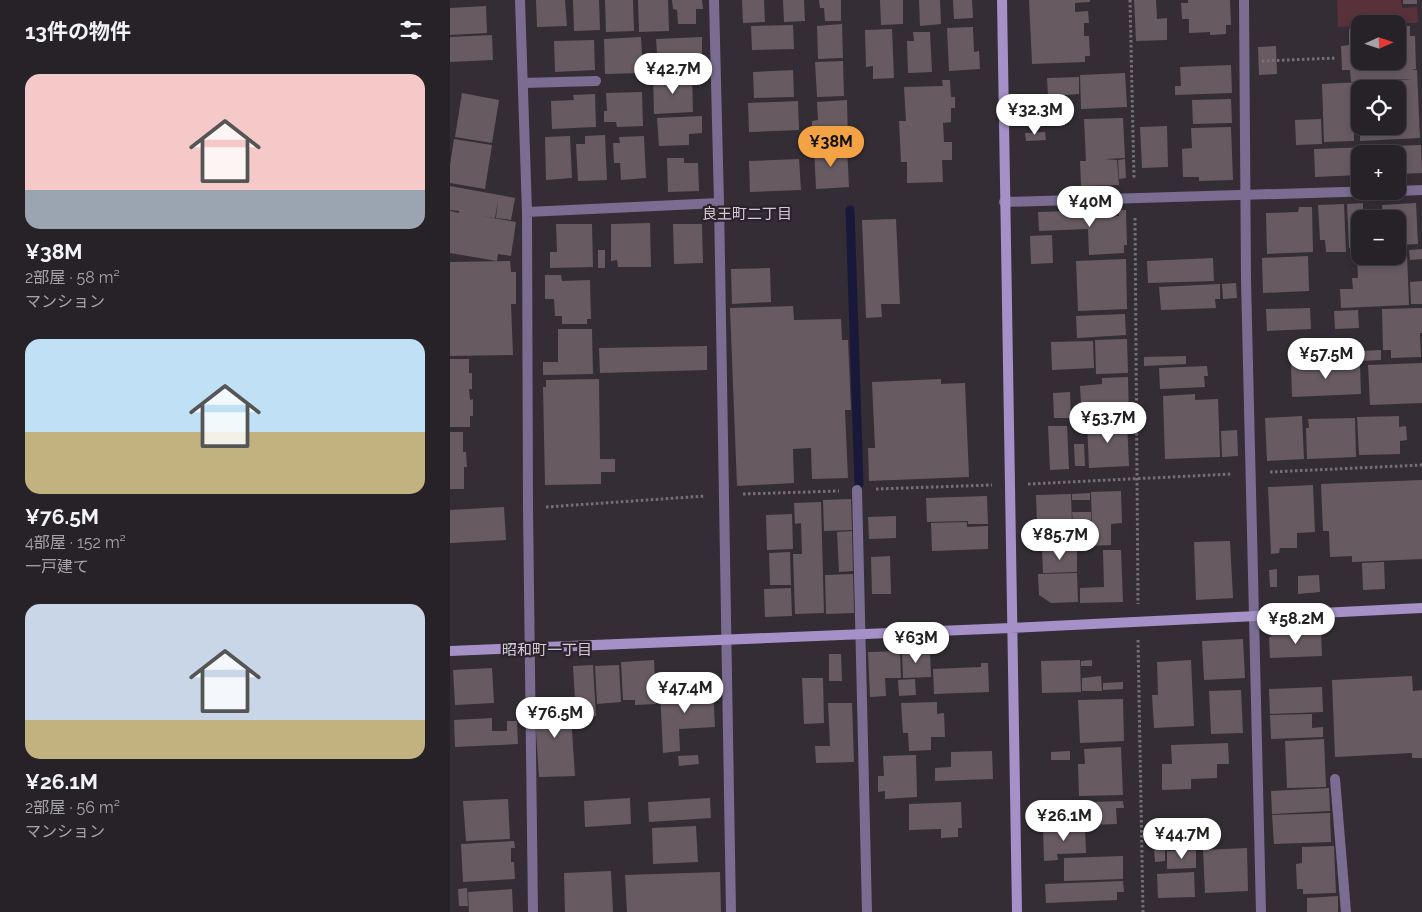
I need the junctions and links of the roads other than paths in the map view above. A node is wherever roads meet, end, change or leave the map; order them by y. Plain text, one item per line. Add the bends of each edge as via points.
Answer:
1 (520, 0) edge
2 (714, 0) edge
3 (1002, 0) edge
4 (1244, 0) edge
5 (596, 81) dead end
6 (523, 83) junction
7 (1422, 190) edge
8 (1406, 191) edge
9 (1351, 192) edge
10 (1246, 194) junction
11 (1004, 202) junction
12 (719, 204) junction
13 (527, 212) junction
14 (857, 490) road end
15 (1422, 608) edge
16 (1255, 616) junction
17 (1012, 628) junction
18 (860, 634) junction
19 (726, 639) junction
20 (530, 648) junction
21 (450, 651) edge
22 (1334, 778) dead end
23 (533, 912) edge
24 (731, 912) edge
25 (867, 912) edge
26 (1017, 912) edge
27 (1261, 912) edge
28 (1346, 912) edge

1 - 6 street
2 - 12 street
3 - 11 street
4 - 10 street
5 - 6 street
6 - 13 street
7 - 8 street
9 - 10 street
10 - 11 street
10 - 16 street
11 - 17 street
12 - 13 street
12 - 19 street
13 - 20 street
14 - 18 street
15 - 16 street
16 - 17 street
16 - 27 street
17 - 18 street
17 - 26 street
18 - 19 street
18 - 25 street
19 - 20 street
19 - 24 street
20 - 21 street
20 - 23 street
22 - 28 street

